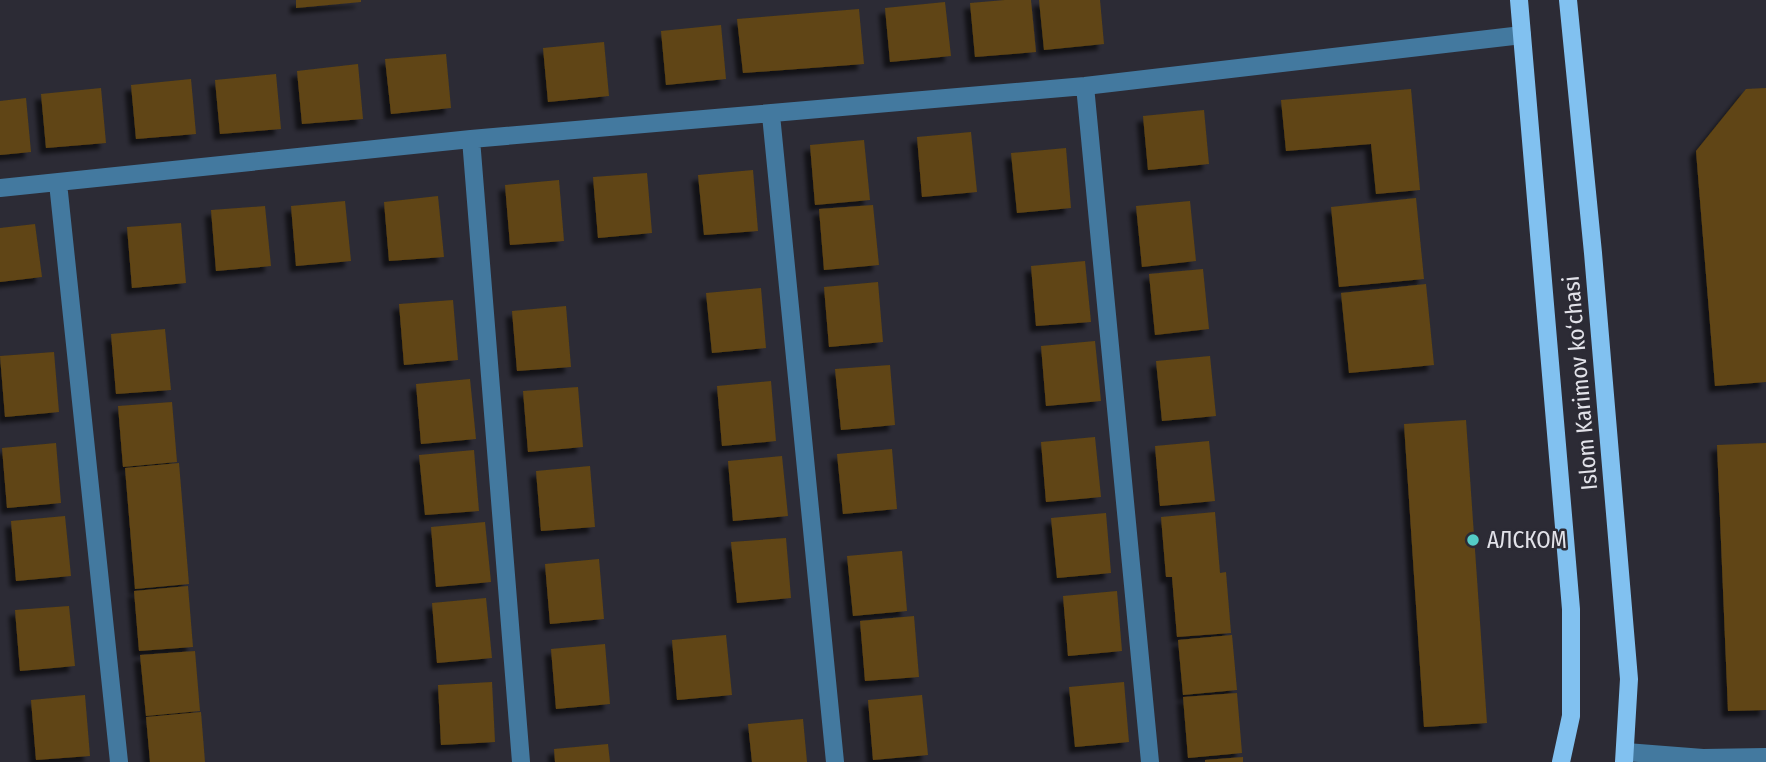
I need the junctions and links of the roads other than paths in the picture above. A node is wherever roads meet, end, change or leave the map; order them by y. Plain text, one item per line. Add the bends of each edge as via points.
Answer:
1 (1519, 0) edge
2 (1568, 0) edge
3 (1522, 35) junction
4 (1085, 86) junction
5 (771, 115) junction
6 (471, 139) junction
7 (58, 183) junction
8 (0, 188) edge
9 (1625, 757) edge
10 (1766, 757) edge
11 (119, 762) edge
12 (521, 762) edge
13 (835, 762) edge
14 (1150, 762) edge
15 (1561, 762) edge

1 - 3 main road, Islom Karimov ko‘chasi
2 - 9 main road, Islom Karimov ko‘chasi via 1629,679
3 - 4 street
3 - 15 main road, Islom Karimov ko‘chasi via 1571,609 1571,716
4 - 5 street
4 - 14 street
5 - 6 street
5 - 13 street
6 - 7 street
6 - 12 street
7 - 8 street
7 - 11 street
9 - 10 street

